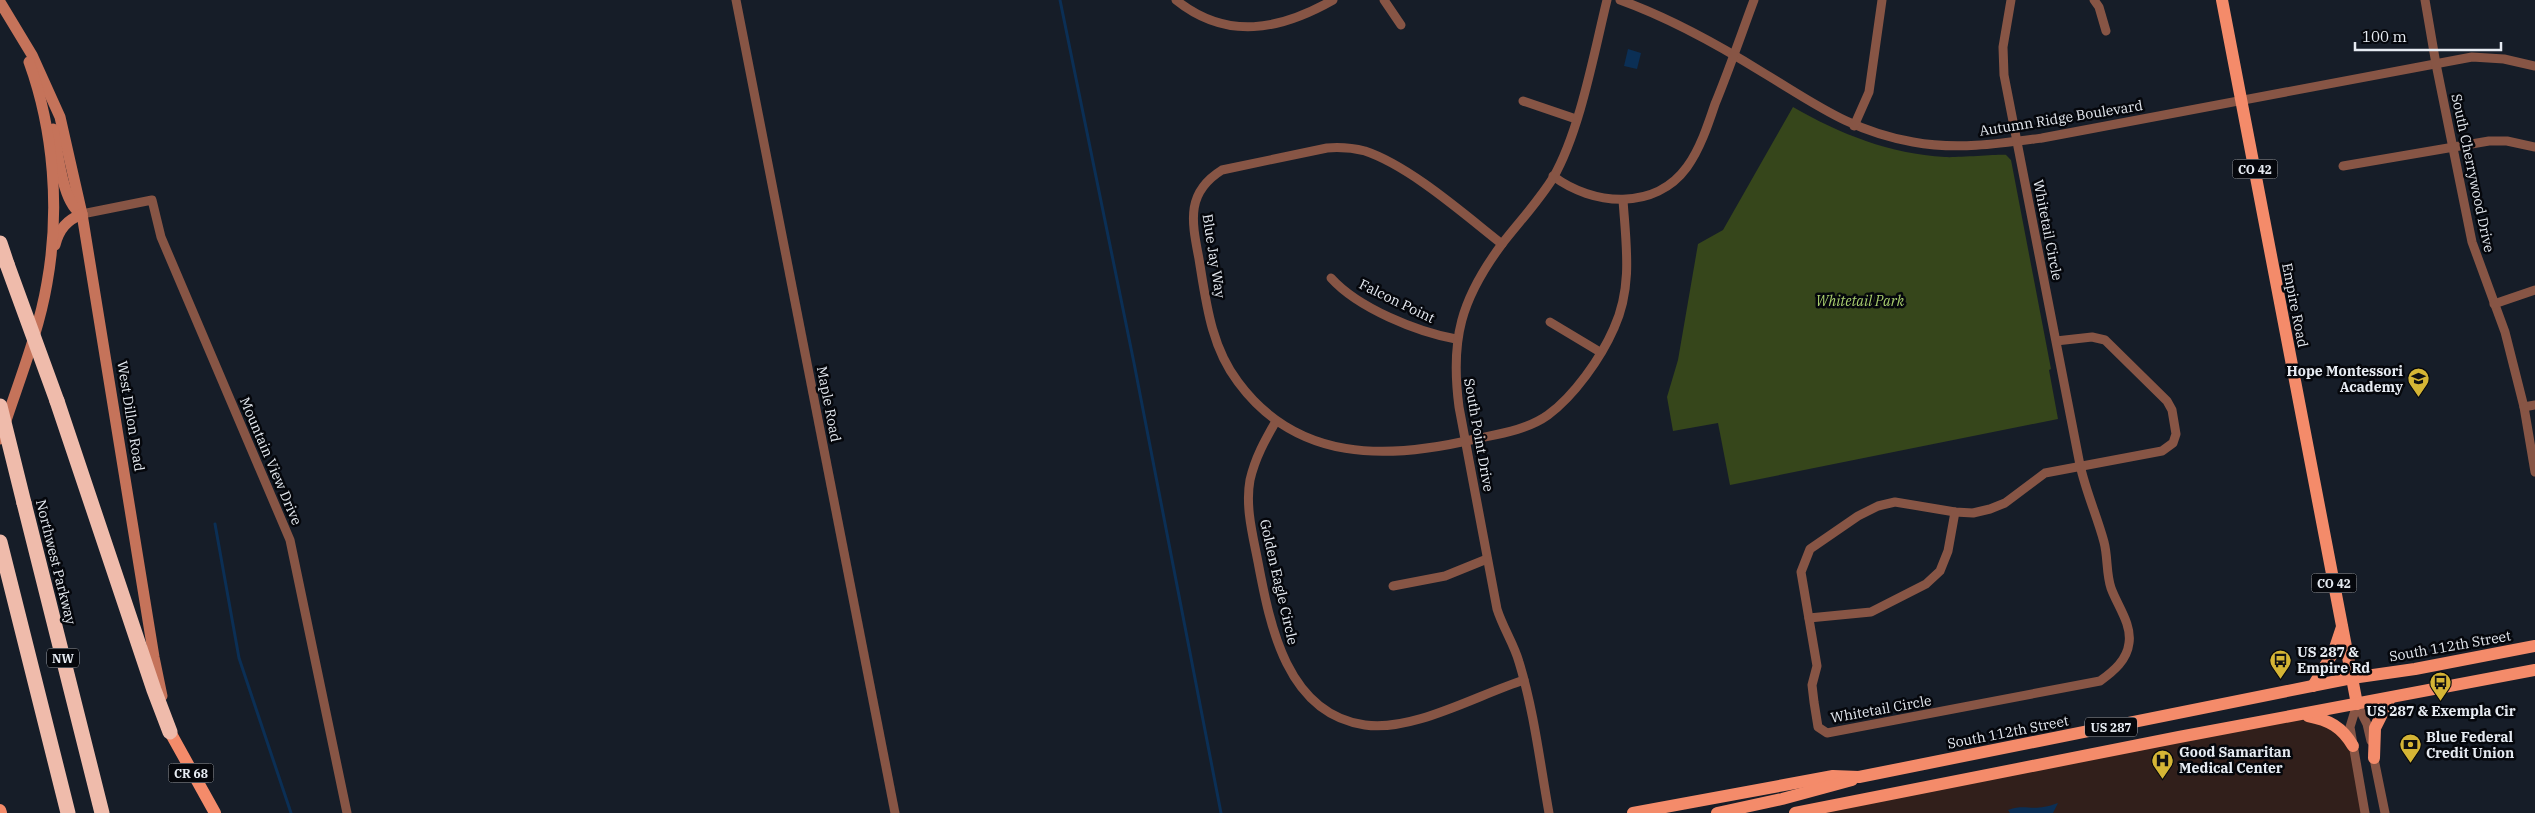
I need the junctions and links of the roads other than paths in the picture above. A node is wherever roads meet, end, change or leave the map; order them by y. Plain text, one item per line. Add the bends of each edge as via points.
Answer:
1 (736, 0) edge
2 (1176, 0) edge
3 (1333, 0) edge
4 (1384, 0) edge
5 (1607, 0) edge
6 (1620, 0) edge
7 (1754, 0) edge
8 (1882, 0) edge
9 (2011, 0) edge
10 (2094, 0) edge
11 (2222, 0) edge
12 (2426, 0) edge
13 (0, 2) edge
14 (12, 24) junction
15 (1401, 25) dead end
16 (2106, 31) dead end
17 (1734, 55) junction
18 (2436, 64) junction
19 (2535, 66) edge
20 (2242, 100) junction
21 (1523, 101) dead end
22 (42, 104) junction
23 (1576, 120) junction
24 (1854, 126) junction
25 (2017, 141) junction
26 (2452, 146) junction
27 (2535, 147) edge
28 (2343, 166) dead end
29 (1553, 176) junction
30 (1623, 200) junction
31 (82, 214) junction
32 (0, 243) edge
33 (1502, 244) junction
34 (50, 261) junction
35 (1331, 278) dead end
36 (2535, 290) edge
37 (2494, 304) junction
38 (1550, 322) dead end
39 (1456, 339) junction
40 (2056, 341) junction
41 (1600, 352) junction
42 (2535, 405) edge
43 (0, 406) edge
44 (2524, 407) junction
45 (1276, 421) junction
46 (0, 440) edge
47 (1466, 441) junction
48 (2080, 465) junction
49 (2535, 472) edge
50 (1955, 512) junction
51 (0, 542) edge
52 (1488, 559) junction
53 (1393, 586) dead end
54 (1809, 618) junction
55 (2342, 625) junction
56 (2535, 646) edge
57 (2535, 670) edge
58 (2352, 678) junction
59 (1524, 680) junction
60 (2313, 686) junction
61 (2390, 698) junction
62 (2357, 704) junction
63 (2301, 715) junction
64 (170, 732) junction
65 (2353, 746) junction
66 (2374, 758) junction
67 (1859, 777) junction
68 (68, 813) edge
69 (102, 813) edge
70 (215, 813) edge
71 (347, 813) edge
72 (895, 813) edge
73 (1549, 813) edge
74 (1633, 813) edge
75 (1717, 813) edge
76 (1795, 813) edge
77 (2365, 813) edge
78 (2385, 813) edge

1 - 72 street, Maple Road
2 - 3 street via 1209,20 1252,27 1280,24
4 - 15 street
5 - 23 street, South Point Drive
6 - 17 street, Autumn Ridge Boulevard via 1645,9
7 - 17 street
8 - 24 street via 1873,72
9 - 25 street, Whitetail Circle via 2006,18 2004,75
10 - 16 street
11 - 20 main road, Empire Road / CO 42
12 - 18 street, South Cherrywood Drive
13 - 14 main road, West Dillon Road / CR 68
14 - 22 main road, West Dillon Road / CR 68
14 - 31 main road, West Dillon Road / CR 68 via 36,63 60,117
17 - 24 street, Autumn Ridge Boulevard via 1816,107
17 - 30 street via 1704,134 1688,166 1663,188
18 - 19 street, Autumn Ridge Boulevard via 2485,57
18 - 20 street, Autumn Ridge Boulevard
18 - 26 street, South Cherrywood Drive
20 - 25 street, Autumn Ridge Boulevard
20 - 55 main road, Empire Road / CO 42
21 - 23 street
22 - 31 main road via 50,117 67,195 73,207
22 - 34 main road, West Dillon Road / CR 68 via 52,167
23 - 29 street, South Point Drive
24 - 25 street, Autumn Ridge Boulevard via 1932,145 1979,146
25 - 40 street, Whitetail Circle
26 - 27 street via 2507,141
26 - 28 street
26 - 37 street, South Cherrywood Drive via 2472,242
29 - 30 street via 1580,192 1603,199
29 - 33 street, South Point Drive
30 - 41 street, Blue Jay Way via 1628,277 1620,313
31 - 34 main road via 62,227
31 - 64 main road, West Dillon Road / CR 68 via 154,657
31 - 71 street, Mountain View Drive via 152,200 161,237 293,547
32 - 64 highway, bridge
33 - 39 street, South Point Drive via 1471,294
33 - 45 street, Blue Jay Way via 1423,184 1384,159 1364,151 1327,148 1222,170 1210,178 1200,188 1193,215 1214,336 1222,357 1238,382
34 - 46 main road, West Dillon Road / CR 68 via 40,312
35 - 39 street, Falcon Point via 1339,287 1403,323
36 - 37 street
37 - 44 street, South Cherrywood Drive
38 - 41 street
39 - 47 street, South Point Drive via 1455,378
40 - 48 street, Whitetail Circle
40 - 48 street via 2092,336 2109,343 2167,401 2175,425 2173,443 2166,449
41 - 47 street, Blue Jay Way via 1574,390 1546,416 1508,432
42 - 44 street
43 - 69 highway, Northwest Parkway / NW, bridge
44 - 49 street, South Cherrywood Drive
45 - 47 street, Blue Jay Way via 1308,439 1367,452 1415,451
45 - 59 street, Golden Eagle Circle via 1257,455 1250,480 1251,528 1276,639 1284,661 1311,698 1348,721 1390,726 1415,721
47 - 52 street, South Point Drive
48 - 50 street, Whitetail Circle via 2045,473 2005,503 1990,509
48 - 54 street, Whitetail Circle via 2104,544 2109,581 2127,624 2130,640 2128,652 2118,667 2100,681 1827,733 1818,727 1814,702 1812,685 1817,666
50 - 54 street via 1948,551 1940,572 1926,584 1871,612
50 - 54 street, Whitetail Circle via 1889,503 1858,516 1832,533 1810,549 1804,560 1801,572
51 - 68 highway, NW
52 - 53 street via 1445,576
52 - 59 street, South Point Drive via 1497,609
55 - 58 main road, Empire Road / CO 42
55 - 60 main road via 2334,651
56 - 58 main road, South 112th Street / US 287
57 - 61 main road, US 287
58 - 60 main road, South 112th Street / US 287
58 - 62 main road, Empire Road / CO 42
59 - 73 street, South Point Drive
60 - 67 main road, South 112th Street / US 287
61 - 62 main road, US 287
61 - 66 main road via 2375,728
62 - 63 main road, US 287
62 - 65 street via 2350,727
62 - 66 street via 2367,724
63 - 65 main road via 2334,723
63 - 76 main road, US 287
64 - 70 main road, West Dillon Road / CR 68
65 - 77 street
66 - 78 street
67 - 74 main road, South 112th Street / US 287 via 1833,776
67 - 75 main road via 1838,785

